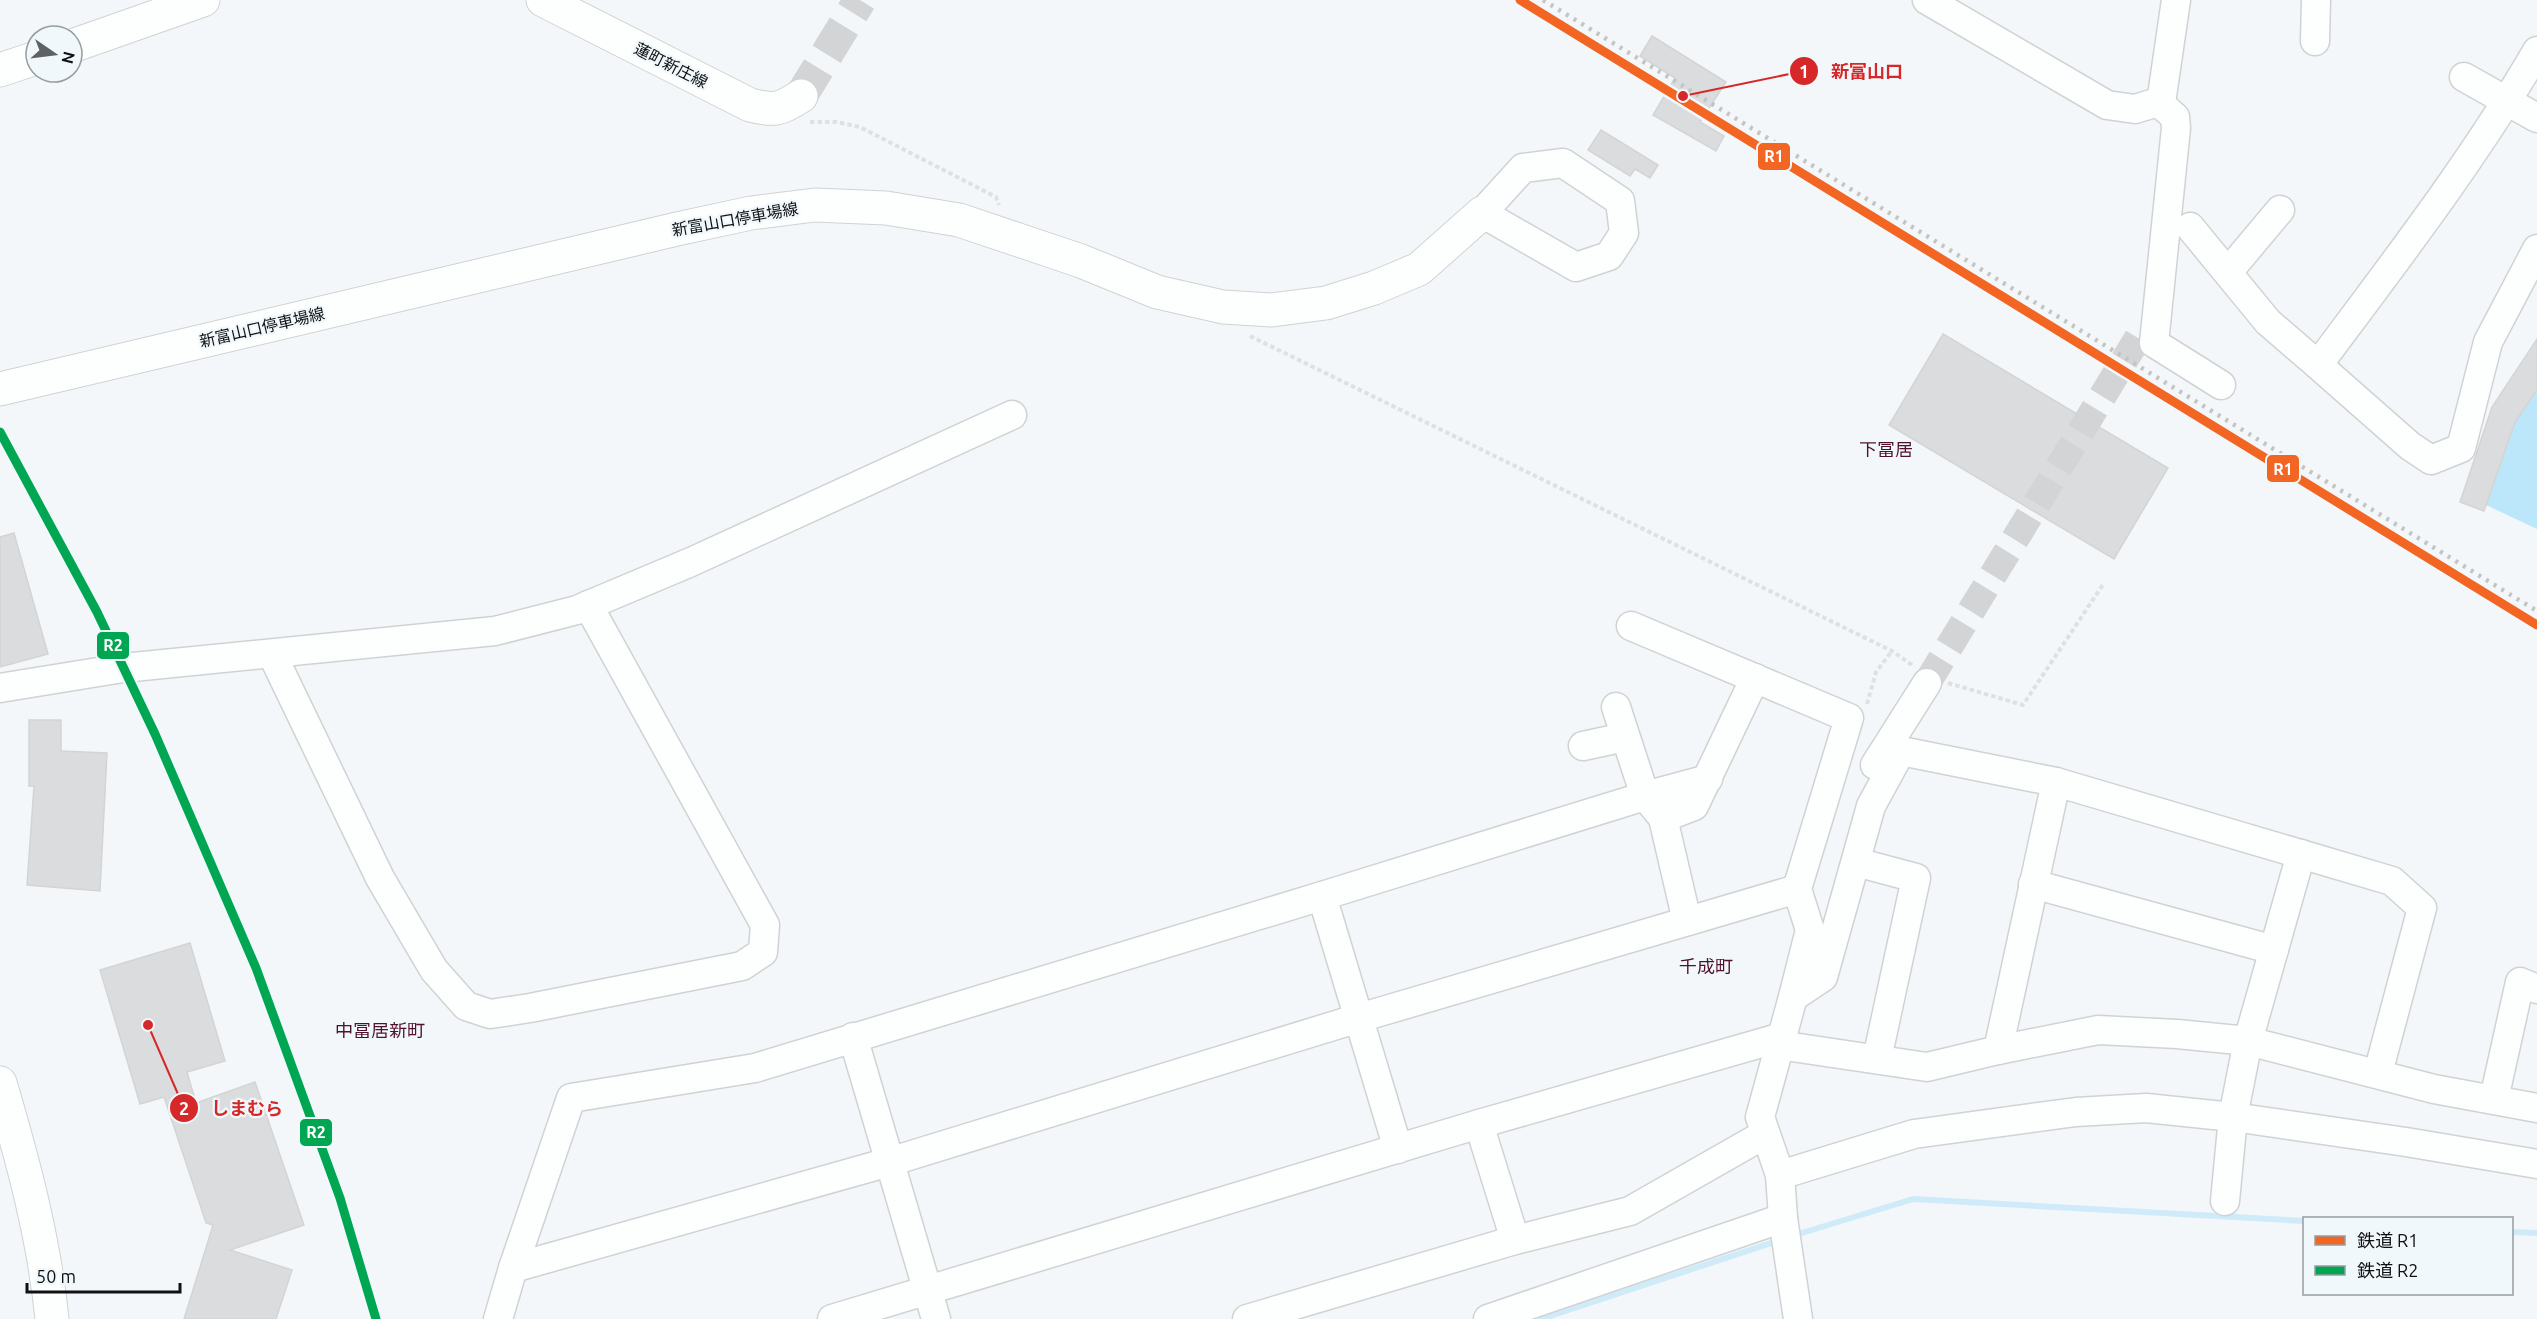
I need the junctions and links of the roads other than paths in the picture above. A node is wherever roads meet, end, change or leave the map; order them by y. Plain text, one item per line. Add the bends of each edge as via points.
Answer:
1 (203, 0) edge
2 (543, 0) edge
3 (1927, 0) edge
4 (2176, 0) edge
5 (2316, 0) edge
6 (2315, 40) dead end
7 (84, 41) edge
8 (2537, 51) edge
9 (24, 62) edge
10 (0, 70) edge
11 (2464, 77) dead end
12 (801, 96) tunnel mouth
13 (2508, 102) junction
14 (2162, 106) junction
15 (2537, 118) edge
16 (2280, 210) dead end
17 (1482, 213) junction
18 (2190, 227) dead end
19 (2537, 249) edge
20 (2228, 272) junction
21 (2138, 338) tunnel mouth
22 (2318, 365) junction
23 (2221, 384) dead end
24 (0, 389) edge
25 (1012, 415) dead end
26 (588, 605) junction
27 (1631, 626) dead end
28 (272, 654) junction
29 (1755, 678) junction
30 (1928, 678) tunnel mouth
31 (0, 688) edge
32 (1616, 707) dead end
33 (1626, 736) junction
34 (1583, 746) dead end
35 (1708, 779) junction
36 (2056, 782) junction
37 (1645, 796) junction
38 (1663, 818) junction
39 (2301, 854) junction
40 (1856, 862) junction
41 (2033, 884) junction
42 (1797, 889) junction
43 (1322, 897) junction
44 (1687, 921) junction
45 (2274, 950) junction
46 (2537, 990) edge
47 (1798, 994) junction
48 (1359, 1018) junction
49 (853, 1037) junction
50 (1781, 1041) junction
51 (2248, 1041) junction
52 (1998, 1050) junction
53 (1877, 1059) junction
54 (2378, 1072) junction
55 (0, 1083) edge
56 (2494, 1099) junction
57 (2537, 1108) edge
58 (2233, 1117) junction
59 (1479, 1124) junction
60 (1766, 1134) junction
61 (1398, 1149) junction
62 (889, 1162) junction
63 (2537, 1164) edge
64 (1780, 1175) junction
65 (2225, 1201) dead end
66 (1783, 1218) junction
67 (1515, 1240) junction
68 (513, 1268) junction
69 (927, 1290) junction
70 (52, 1319) edge
71 (498, 1319) edge
72 (832, 1319) edge
73 (936, 1319) edge
74 (1246, 1319) edge
75 (1488, 1319) edge
76 (1798, 1319) edge

1 - 7 main road
2 - 12 main road, 蓮町新庄線 via 750,105 771,110
3 - 14 street via 2107,105 2135,110
4 - 14 street
5 - 6 street
8 - 13 street
9 - 10 main road
11 - 13 street
13 - 15 street
13 - 22 street
14 - 21 street
14 - 23 street via 2175,117 2176,128 2154,343
16 - 20 street
17 - 17 street via 1523,168 1563,163 1620,201 1624,233 1609,256 1576,267
17 - 24 main road, 新富山口停車場線 via 1419,268 1326,303 1272,310 1223,307 1157,292 959,219 886,208 815,205 751,213 676,229
18 - 20 street
19 - 22 street via 2488,342 2461,448 2431,460
20 - 22 street via 2268,322
25 - 26 street
26 - 28 street via 495,631
26 - 28 street via 765,925 763,952 742,966 490,1014 466,1006 434,970 380,878
27 - 29 street
28 - 31 street via 123,668
29 - 35 street
29 - 42 street via 1849,718
30 - 47 street via 1860,789
32 - 33 street
33 - 34 street
33 - 37 street
35 - 37 street
35 - 38 street via 1694,806
36 - 39 street
36 - 40 street via 1901,751 1871,806
36 - 41 street
37 - 38 street
37 - 43 street
38 - 44 street
39 - 45 street
39 - 54 street via 2392,881 2422,908
40 - 47 street via 1823,977
40 - 53 street via 1916,878
41 - 45 street
41 - 52 street
42 - 44 street
42 - 47 street via 1810,930
43 - 48 street
43 - 49 street
44 - 48 street
45 - 51 street
46 - 56 street via 2520,982
47 - 50 street
48 - 61 street
48 - 62 street
49 - 62 street
49 - 68 street via 755,1068 571,1098
50 - 53 street
50 - 59 street
50 - 60 street via 1761,1117
51 - 52 street via 2098,1030
51 - 54 street
51 - 58 street
52 - 53 street via 1927,1067
54 - 56 street via 2434,1089
55 - 70 main road via 33,1199
56 - 57 street
58 - 63 street
58 - 64 street via 2146,1108 2065,1113 1914,1134
58 - 65 street
59 - 61 street
59 - 67 street
60 - 64 street
60 - 67 street via 1630,1211
61 - 69 street
62 - 68 street
62 - 69 street
64 - 66 street
66 - 75 street
66 - 76 street
67 - 74 street
68 - 71 street
69 - 72 street
69 - 73 street

